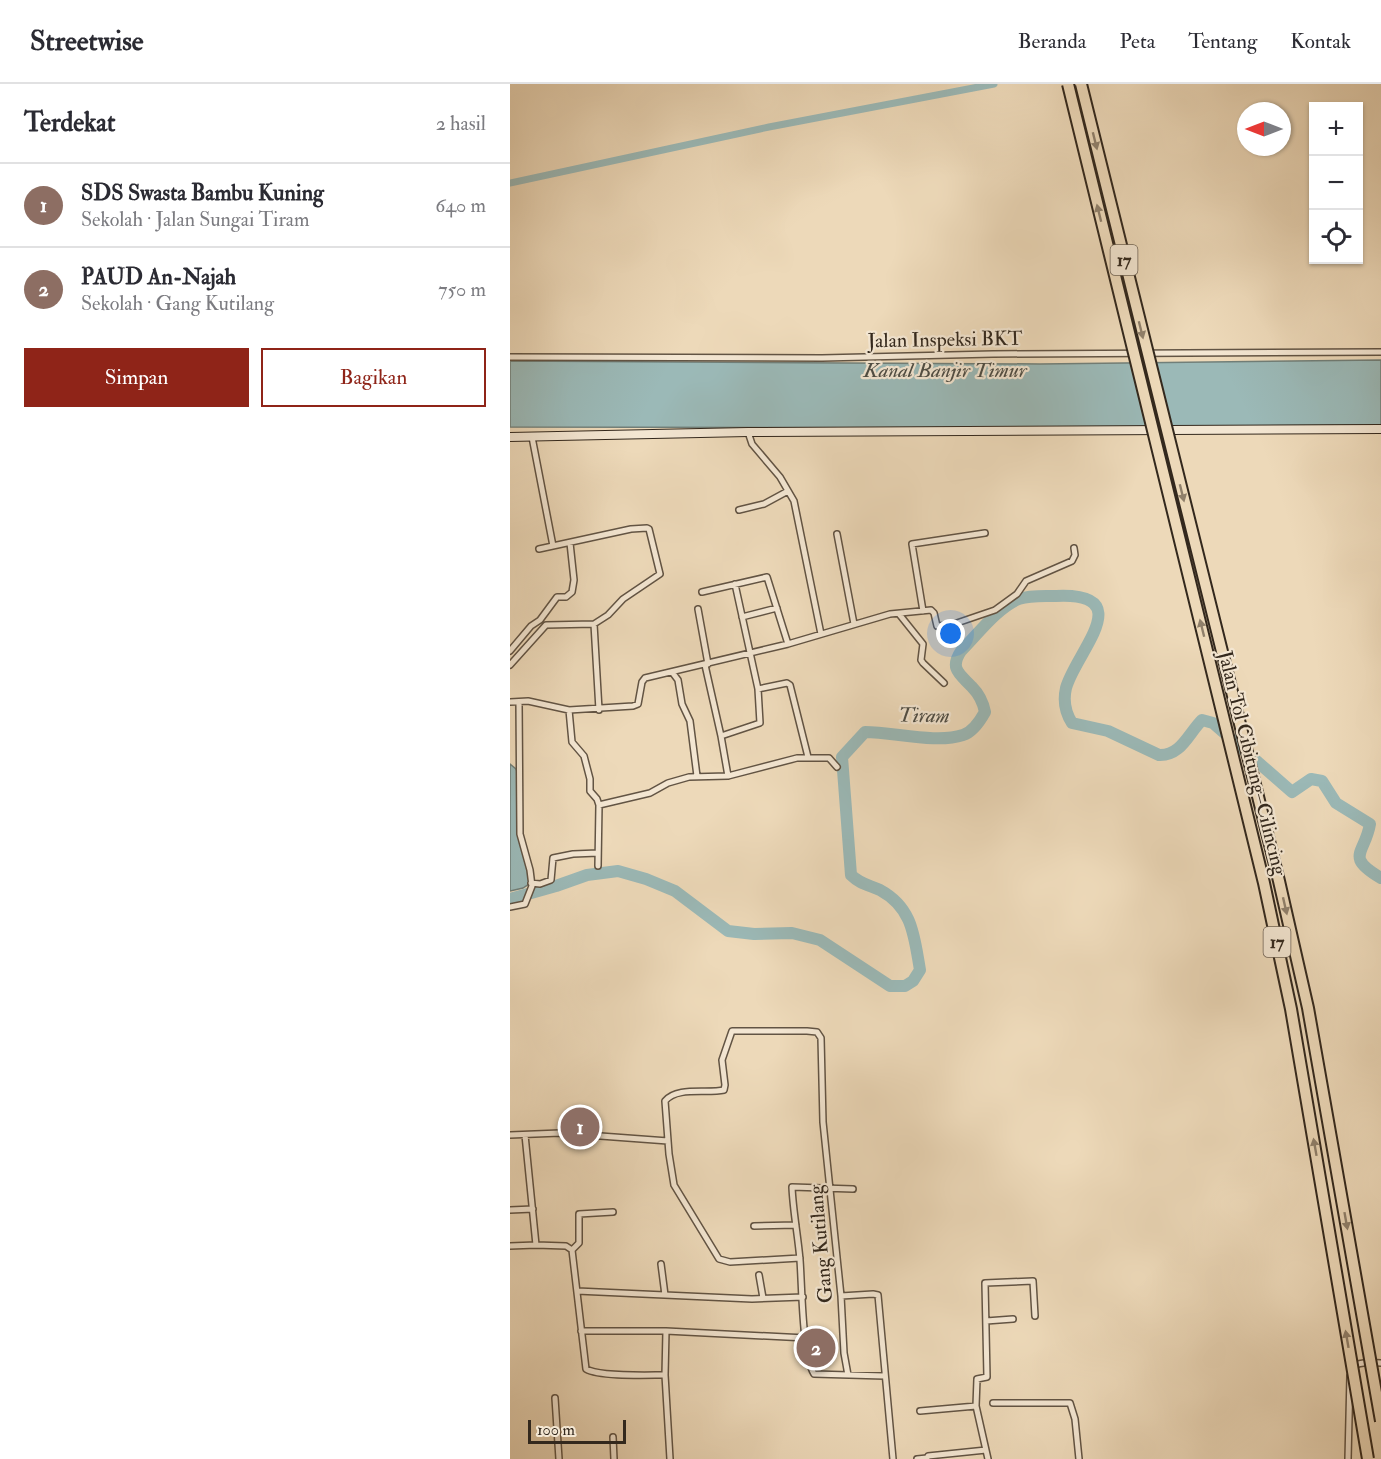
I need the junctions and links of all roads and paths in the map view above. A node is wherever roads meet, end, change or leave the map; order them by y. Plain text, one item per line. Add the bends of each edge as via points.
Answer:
1 (1068, 84) edge
2 (1081, 84) edge
3 (1381, 352) edge
4 (510, 357) edge
5 (1381, 429) edge
6 (748, 432) junction
7 (510, 437) edge
8 (532, 437) junction
9 (788, 491) junction
10 (739, 510) dead end
11 (985, 533) dead end
12 (837, 534) dead end
13 (570, 543) junction
14 (553, 546) junction
15 (1074, 548) dead end
16 (539, 549) dead end
17 (735, 584) junction
18 (702, 592) dead end
19 (777, 608) junction
20 (698, 609) dead end
21 (923, 611) junction
22 (899, 614) junction
23 (742, 617) junction
24 (594, 624) junction
25 (854, 624) junction
26 (821, 634) junction
27 (788, 644) junction
28 (510, 651) edge
29 (750, 654) junction
30 (511, 662) edge
31 (707, 664) junction
32 (672, 672) junction
33 (944, 683) dead end
34 (758, 689) junction
35 (510, 702) edge
36 (519, 702) junction
37 (569, 710) junction
38 (599, 710) junction
39 (721, 736) junction
40 (808, 757) junction
41 (837, 767) dead end
42 (697, 776) junction
43 (728, 776) junction
44 (599, 805) junction
45 (598, 854) junction
46 (598, 866) dead end
47 (531, 884) junction
48 (510, 907) edge
49 (510, 1135) edge
50 (525, 1135) junction
51 (668, 1141) junction
52 (830, 1188) junction
53 (853, 1189) dead end
54 (533, 1209) junction
55 (510, 1210) edge
56 (613, 1212) dead end
57 (796, 1225) junction
58 (754, 1226) dead end
59 (536, 1245) junction
60 (510, 1246) edge
61 (572, 1250) junction
62 (800, 1258) junction
63 (661, 1264) dead end
64 (759, 1275) dead end
65 (577, 1291) junction
66 (665, 1295) junction
67 (841, 1296) junction
68 (763, 1298) junction
69 (803, 1298) junction
70 (1035, 1316) dead end
71 (1013, 1319) dead end
72 (986, 1321) junction
73 (581, 1331) junction
74 (666, 1331) junction
75 (806, 1338) junction
76 (1381, 1363) edge
77 (665, 1375) junction
78 (848, 1376) junction
79 (884, 1377) junction
80 (555, 1398) dead end
81 (993, 1403) dead end
82 (976, 1406) junction
83 (920, 1411) dead end
84 (1381, 1420) edge
85 (613, 1437) dead end
86 (986, 1450) junction
87 (559, 1459) edge
88 (614, 1459) edge
89 (670, 1459) edge
90 (893, 1459) edge
91 (917, 1459) edge
92 (988, 1459) edge
93 (1079, 1459) edge
94 (1348, 1459) edge
95 (1368, 1459) edge

95 -> 1 highway, Jalan Tol Cibitung–Cilincing / 17, bridge via 1291,1009 1267,895
2 -> 84 highway, Jalan Tol Cibitung–Cilincing / 17, bridge via 1308,1008
3 - 4 street, Jalan Inspeksi BKT
5 - 6 street
6 - 8 street
6 - 9 street via 752,444
7 - 8 street
8 - 14 street
9 - 10 street via 764,504
9 - 26 street via 798,517
11 - 21 street via 912,544
12 - 25 street
13 - 14 street
13 - 24 street via 642,527 649,529 660,574
13 - 28 street via 572,592 567,597 557,597
14 - 16 street
15 - 21 street via 1072,561 1026,580 1017,594 995,610 940,627 933,611
17 - 18 street
17 - 19 street via 767,577
17 - 23 street
19 - 23 street
19 - 27 street
20 - 31 street
21 - 22 street
22 - 25 street
22 - 33 street via 924,644 921,660
23 - 29 street
24 - 30 street via 546,625
24 - 38 street
25 - 26 street
26 - 27 street
27 - 29 street
29 - 31 street
29 - 34 street
31 - 32 street
31 - 39 street
32 - 38 street via 644,679 638,704
32 - 42 street via 690,721
34 - 39 street via 760,723
34 - 40 street via 790,685
35 - 36 street
36 - 37 street
36 - 47 street via 520,834
37 - 38 street
37 - 44 street via 572,743 584,756 590,791
39 - 43 street
40 - 41 street via 829,758
40 - 43 street
42 - 43 street
42 - 44 street
44 - 45 street
45 - 46 street
45 - 47 street via 553,858 551,880
47 - 48 street via 525,904
49 - 50 street
50 - 51 street via 560,1133
50 - 54 street
51 - 52 street, Gang Kutilang via 667,1099 683,1093 725,1089 722,1060 732,1031 817,1032 821,1038 823,1122
51 - 62 street via 674,1185 719,1259 730,1262
52 - 53 street
52 - 57 street via 792,1186
52 - 67 street, Gang Kutilang
54 - 55 street
54 - 59 street
56 - 61 street via 579,1214 579,1243
57 - 58 street
57 - 62 street
59 - 60 street
59 - 61 street via 566,1246
61 - 65 street
62 - 69 street
63 - 66 street
64 - 68 street
65 - 66 street
65 - 73 street
66 - 68 street
67 - 78 street, Gang Kutilang
67 - 79 street via 877,1294
68 - 69 street
69 - 75 street
70 - 72 street via 1033,1281 986,1282
71 - 72 street
72 - 82 street via 987,1377 977,1380
73 - 74 street
73 - 77 street via 589,1372
74 - 75 street
74 - 77 street
75 - 78 street via 814,1374
76 - 94 street via 1351,1367
77 - 89 street
78 - 79 street
79 - 90 street
80 - 87 street
81 - 93 street via 1070,1403
82 - 83 street
82 - 86 street
85 - 88 street
86 - 91 street
86 - 92 street

